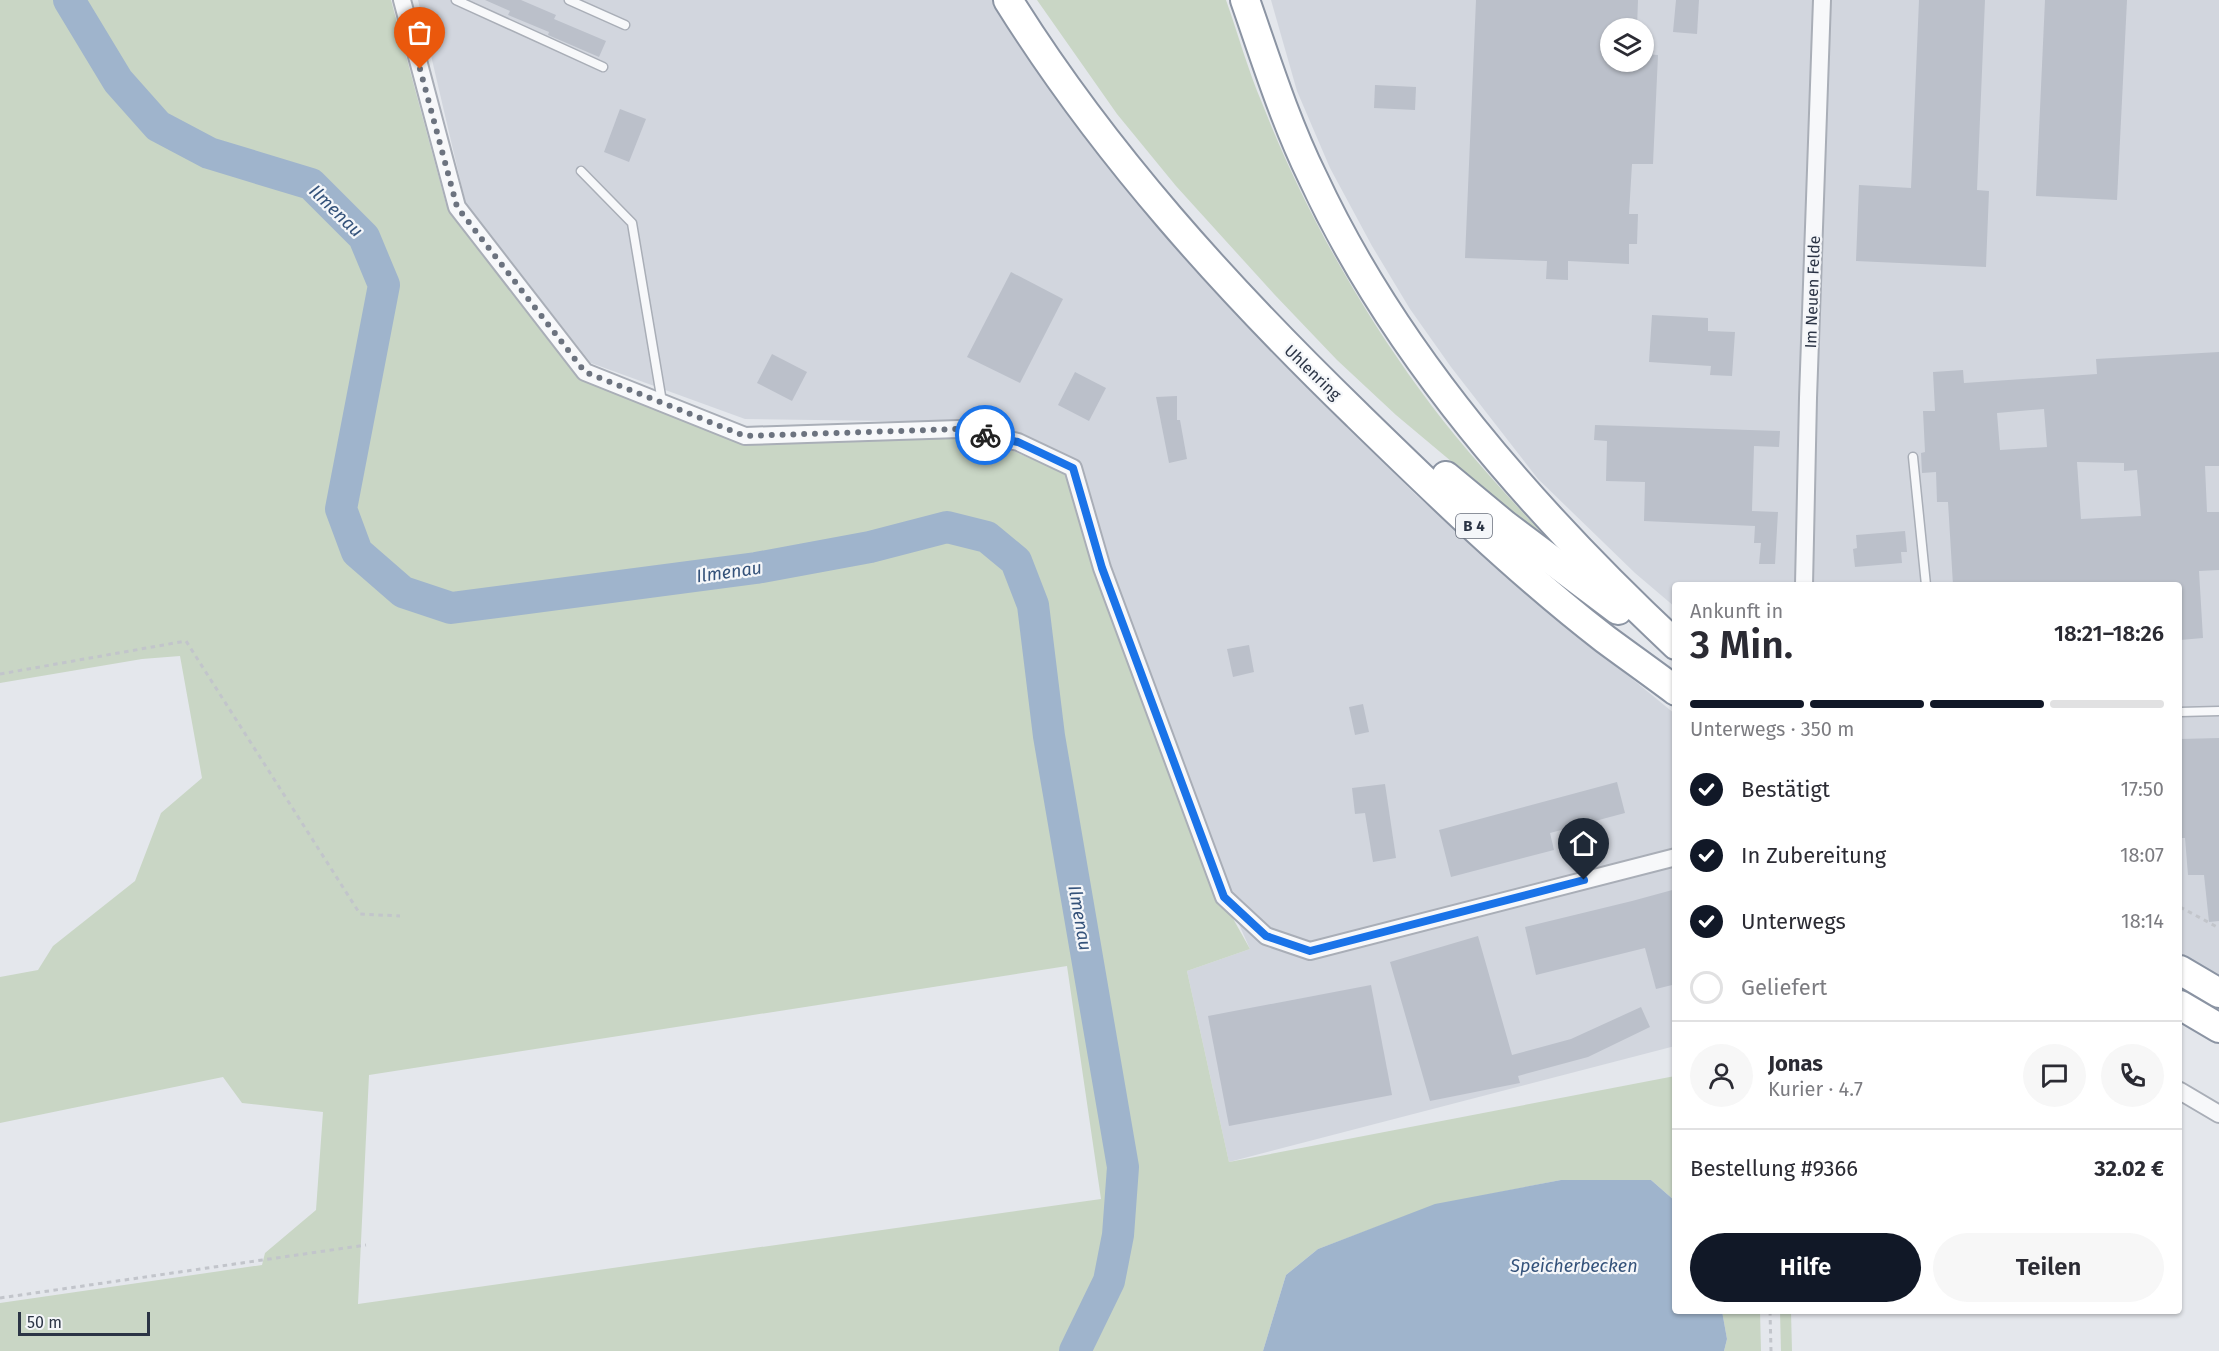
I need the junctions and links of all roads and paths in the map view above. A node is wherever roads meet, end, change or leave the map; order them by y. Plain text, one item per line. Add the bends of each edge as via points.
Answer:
1 (402, 0) edge
2 (456, 0) edge
3 (569, 0) edge
4 (1001, 0) edge
5 (1245, 0) edge
6 (1822, 0) edge
7 (1015, 11) edge
8 (625, 25) dead end
9 (603, 67) dead end
10 (581, 171) dead end
11 (1286, 346) junction
12 (662, 403) junction
13 (1913, 457) dead end
14 (1804, 582) edge
15 (1926, 582) edge
16 (1672, 641) edge
17 (1672, 651) edge
18 (0, 674) edge
19 (1672, 688) edge
20 (2219, 711) edge
21 (2182, 712) edge
22 (1672, 858) edge
23 (2182, 908) edge
24 (400, 916) dead end
25 (2219, 928) edge
26 (2182, 971) edge
27 (2219, 993) edge
28 (2182, 1006) edge
29 (2219, 1029) edge
30 (2182, 1092) edge
31 (2219, 1114) edge
32 (366, 1245) dead end
33 (0, 1298) edge
34 (1770, 1314) edge
35 (1771, 1351) edge

1 - 12 street via 457,207 585,372
2 - 9 lane
3 - 8 lane
4 - 7 highway, Uhlenring
5 - 16 highway via 1278,97 1313,179 1393,321 1524,490 1622,595
6 - 14 street, Im Neuen Felde
7 - 11 highway, Uhlenring / B 4 via 1134,176
10 - 12 lane via 632,223
11 - 17 highway, B 4 via 1505,525
11 - 19 highway, Uhlenring / B 4 via 1425,482 1514,562 1604,638
12 - 22 street via 745,436 959,429 1018,442 1073,468 1102,568 1224,897 1266,936 1310,951
13 - 15 lane
18 - 24 path via 186,641 360,914
20 - 21 lane
23 - 25 path
26 - 27 highway
28 - 29 highway
30 - 31 street
32 - 33 path
34 - 35 path

